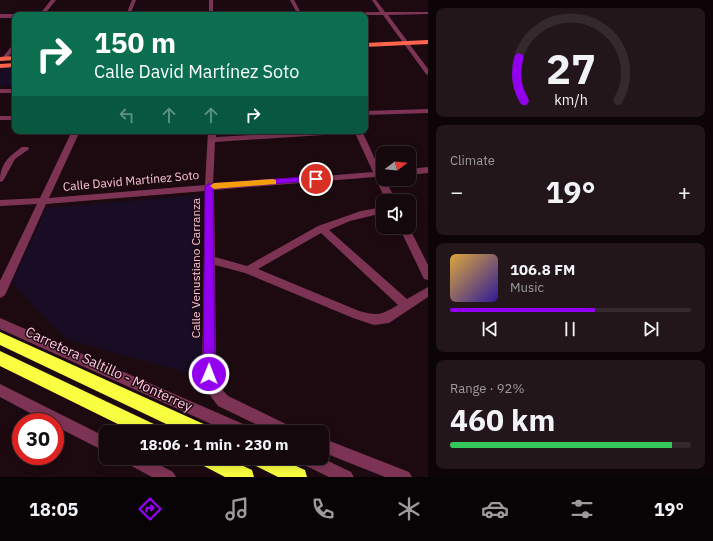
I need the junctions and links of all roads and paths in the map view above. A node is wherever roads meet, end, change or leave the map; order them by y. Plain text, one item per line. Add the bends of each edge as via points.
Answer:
1 (54, 0) edge
2 (134, 0) edge
3 (211, 0) edge
4 (292, 0) edge
5 (374, 0) edge
6 (44, 12) edge
7 (129, 12) edge
8 (211, 12) edge
9 (298, 12) edge
10 (368, 13) edge
11 (383, 13) junction
12 (428, 13) edge
13 (0, 16) edge
14 (12, 16) edge
15 (428, 36) edge
16 (368, 40) edge
17 (404, 40) junction
18 (428, 42) edge
19 (368, 45) edge
20 (12, 47) edge
21 (12, 58) edge
22 (2, 59) edge
23 (12, 65) edge
24 (1, 66) edge
25 (428, 73) edge
26 (12, 86) edge
27 (0, 87) edge
28 (12, 90) edge
29 (0, 92) edge
30 (428, 111) edge
31 (368, 113) edge
32 (0, 118) edge
33 (12, 118) edge
34 (75, 134) edge
35 (270, 134) edge
36 (360, 134) edge
37 (212, 136) edge
38 (25, 149) dead end
39 (376, 166) edge
40 (428, 170) edge
41 (416, 171) edge
42 (376, 174) edge
43 (0, 179) edge
44 (209, 186) junction
45 (44, 201) junction
46 (0, 203) edge
47 (376, 211) edge
48 (321, 228) junction
49 (407, 234) edge
50 (210, 260) junction
51 (248, 270) junction
52 (428, 276) edge
53 (428, 291) edge
54 (0, 293) edge
55 (406, 306) junction
56 (0, 323) edge
57 (0, 338) edge
58 (0, 358) edge
59 (0, 390) edge
60 (138, 425) edge
61 (187, 425) edge
62 (229, 425) edge
63 (273, 425) edge
64 (99, 441) edge
65 (329, 448) edge
66 (145, 465) edge
67 (220, 465) edge
68 (273, 465) edge
69 (320, 465) edge
70 (168, 477) edge
71 (245, 477) edge
72 (298, 477) edge
73 (346, 477) edge
74 (404, 477) edge

1 - 6 street
2 - 7 street
3 - 8 street
4 - 9 street
5 - 11 street
10 - 11 street
11 - 12 street
11 - 17 street
13 - 14 street
15 - 17 main road
16 - 17 main road
17 - 18 main road
17 - 19 main road
17 - 25 street
20 - 22 street
21 - 22 main road
22 - 24 main road
23 - 24 main road
26 - 27 street
28 - 29 street
30 - 31 street
32 - 33 street
34 - 45 street
35 - 37 street
36 - 39 street
37 - 44 street, Calle Venustiano Carranza
38 - 43 street via 12,158
40 - 41 street
42 - 44 street, Calle David Martínez Soto
44 - 45 street, Calle David Martínez Soto
44 - 50 street, Calle Venustiano Carranza
45 - 46 street, Calle David Martínez Soto
45 - 54 street
47 - 48 street via 358,214
48 - 51 street
48 - 55 street
49 - 52 street
50 - 51 street
50 - 63 street, Calle Venustiano Carranza via 211,384 223,402
51 - 55 street via 368,318 385,319
53 - 55 street
56 - 62 street
57 - 61 highway, Carretera Saltillo - Monterrey
58 - 60 highway
59 - 64 street
65 - 74 street
66 - 70 street
67 - 71 highway
68 - 72 highway
69 - 73 street

